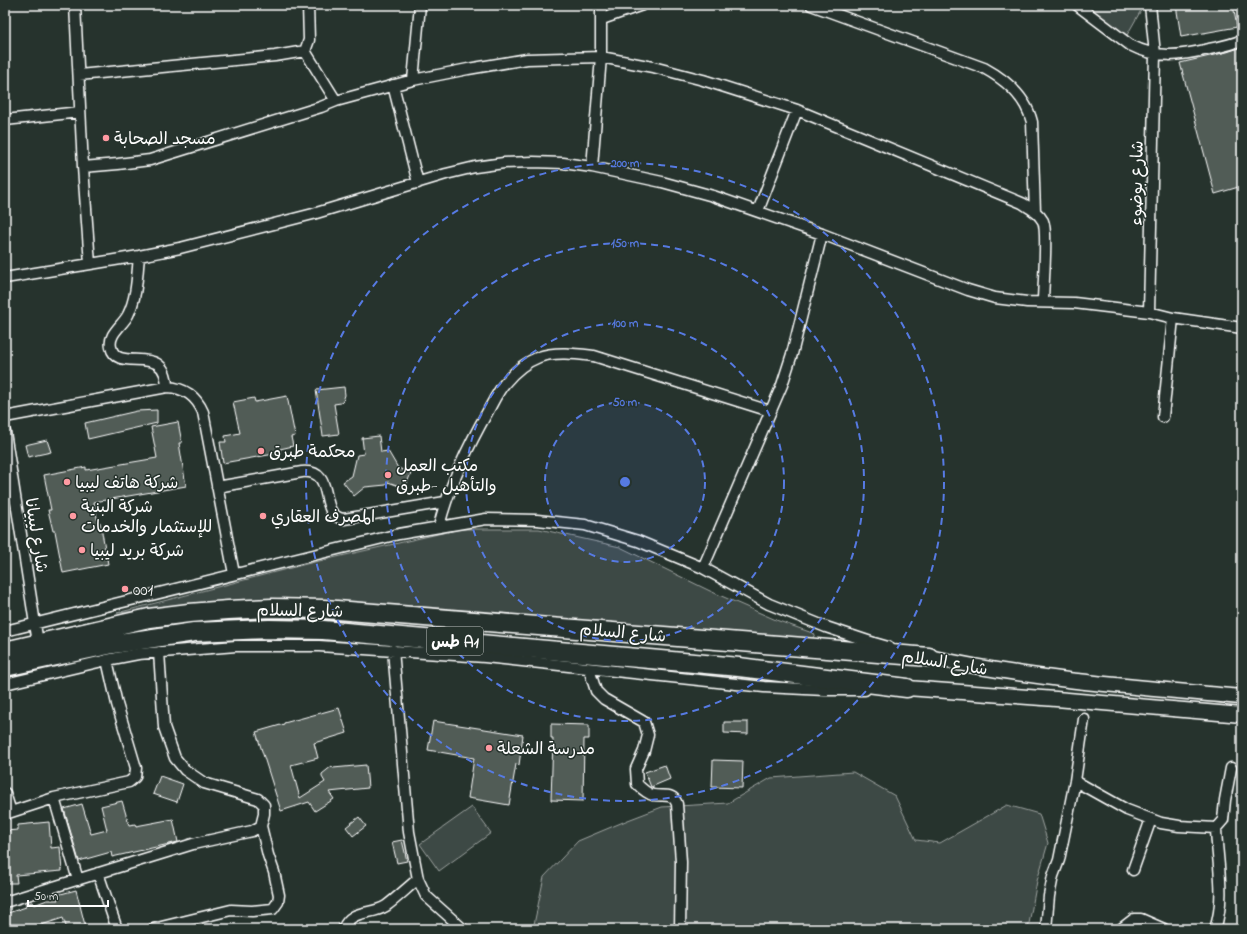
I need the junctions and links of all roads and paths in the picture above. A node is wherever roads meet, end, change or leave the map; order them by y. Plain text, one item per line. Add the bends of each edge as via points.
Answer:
1 (76, 5) edge
2 (308, 5) edge
3 (420, 5) edge
4 (601, 5) edge
5 (642, 5) edge
6 (811, 5) edge
7 (1077, 5) edge
8 (1150, 5) edge
9 (602, 19) junction
10 (1242, 40) edge
11 (305, 51) junction
12 (1155, 54) junction
13 (601, 57) junction
14 (79, 75) junction
15 (413, 80) junction
16 (393, 85) junction
17 (336, 101) junction
18 (797, 110) junction
19 (80, 112) junction
20 (5, 120) edge
21 (83, 167) junction
22 (592, 167) junction
23 (418, 183) junction
24 (758, 211) junction
25 (1035, 212) junction
26 (822, 234) junction
27 (139, 256) junction
28 (90, 264) junction
29 (5, 278) edge
30 (1043, 302) junction
31 (1150, 312) junction
32 (1173, 318) junction
33 (1242, 328) edge
34 (168, 387) junction
35 (770, 411) junction
36 (5, 417) edge
37 (1163, 417) dead end
38 (5, 432) edge
39 (217, 487) junction
40 (445, 502) junction
41 (439, 526) junction
42 (703, 568) junction
43 (234, 574) junction
44 (35, 624) junction
45 (5, 631) edge
46 (38, 643) junction
47 (393, 650) junction
48 (5, 651) edge
49 (159, 652) junction
50 (929, 657) junction
51 (107, 660) junction
52 (5, 667) edge
53 (589, 669) junction
54 (5, 684) edge
55 (907, 688) junction
56 (1242, 697) edge
57 (1242, 715) edge
58 (1084, 719) dead end
59 (1231, 768) dead end
60 (1075, 781) junction
61 (5, 793) edge
62 (54, 798) junction
63 (8, 813) edge
64 (1151, 819) junction
65 (261, 826) junction
66 (1216, 828) junction
67 (1133, 870) dead end
68 (98, 872) junction
69 (418, 879) junction
70 (78, 880) junction
71 (5, 902) edge
72 (117, 929) edge
73 (153, 929) edge
74 (343, 929) edge
75 (463, 929) edge
76 (680, 929) edge
77 (1046, 929) edge
78 (1121, 929) edge
79 (1164, 929) edge
80 (1215, 929) edge

1 - 14 street
2 - 11 street via 308,40
3 - 15 street
4 - 9 street
5 - 9 street
6 - 25 street via 984,68 1009,85 1026,106 1032,122
7 - 12 street via 1130,45
8 - 12 street, شارع بوضوء
9 - 13 street
10 - 12 street via 1177,56
11 - 14 street
11 - 17 street
12 - 31 street, شارع بوضوء
13 - 15 street via 527,59
13 - 18 street via 703,80
13 - 22 street
14 - 19 street
15 - 16 street
16 - 17 street
16 - 23 street
17 - 21 street via 150,160
18 - 24 street
18 - 25 street via 1014,199
19 - 20 street
19 - 21 street
21 - 28 street
22 - 23 street via 563,163 504,164 475,167
22 - 24 street via 662,182
23 - 27 street via 314,214
24 - 26 street
25 - 30 street via 1044,223 1045,229
26 - 30 street via 982,295 1011,301
26 - 35 street via 792,354
27 - 28 street
27 - 34 street via 133,300 127,317 113,334 111,348 114,354 126,360 154,361 165,372
28 - 29 street
30 - 31 street
31 - 32 street
32 - 33 street
32 - 37 street
34 - 36 street
34 - 39 street via 184,390 200,405
35 - 40 street via 594,356 540,356 513,374 499,391 463,458
35 - 42 street
38 - 44 street, شارع ليبيانا
39 - 40 street via 311,472 323,482 330,512 344,519
39 - 43 street
40 - 41 street
41 - 42 street via 486,519 537,520 585,525 638,541
41 - 43 street
42 - 50 street via 769,604 826,627
43 - 44 street
44 - 45 street
44 - 46 street, شارع ليبيانا
46 - 48 highway, شارع السلام
46 - 50 highway, شارع السلام via 149,618 264,608 324,609
47 - 49 street via 319,646 236,646
47 - 53 street
47 - 69 street via 409,832
49 - 51 street
49 - 65 street via 164,727 175,758 185,770 204,783 258,799 264,805
50 - 56 main road, شارع السلام via 981,668 1058,679
51 - 54 street
51 - 62 street via 136,768 135,777 129,782
52 - 55 highway, شارع السلام / طس A1 via 113,644 194,632 316,630 738,667
53 - 55 street via 787,689
53 - 76 street via 596,691 604,699 644,722 648,735 636,769 637,784 652,795 671,796 676,799 681,862
55 - 57 main road, شارع السلام
58 - 60 street
59 - 66 street via 1223,820
60 - 64 street via 1127,810
60 - 77 street via 1049,896
61 - 63 street
62 - 63 street
62 - 70 street
64 - 66 street via 1179,826
64 - 67 street
65 - 68 street via 252,831 193,844
65 - 73 street via 279,895 273,909 231,910
66 - 80 street via 1220,888
68 - 70 street
68 - 72 street
69 - 74 street via 384,907 357,914 348,920
69 - 75 street via 426,896
70 - 71 street
78 - 79 street via 1134,919 1141,919

